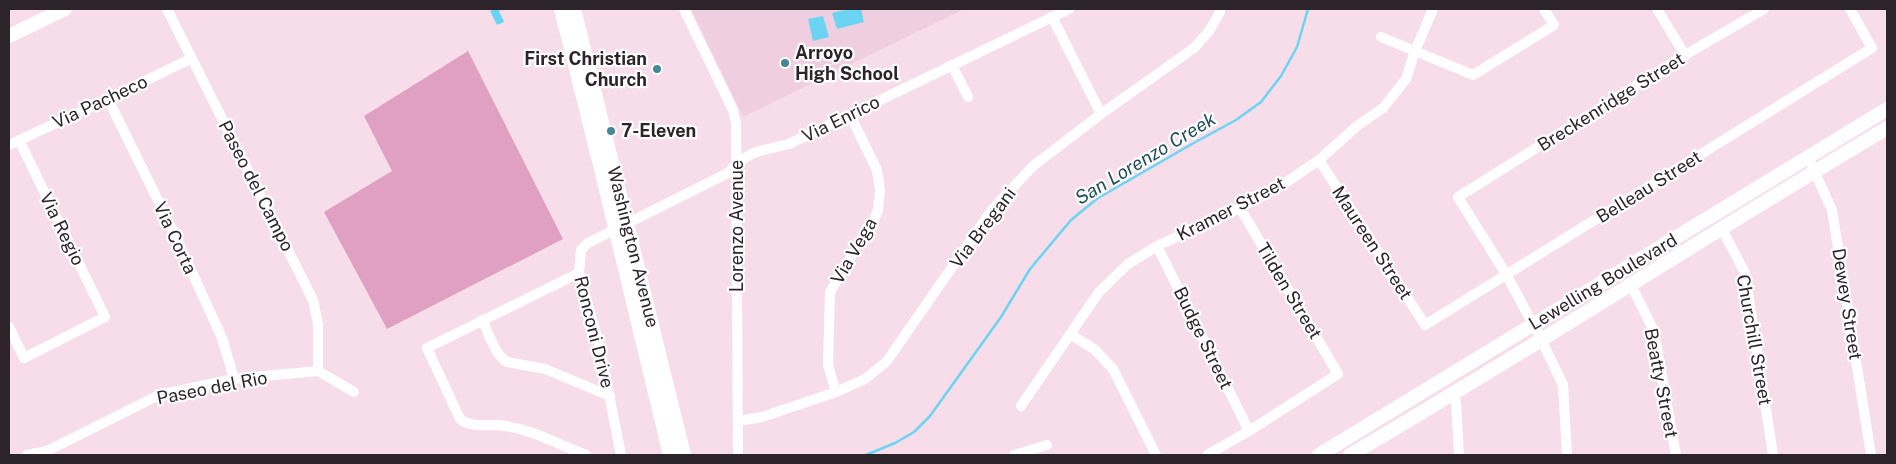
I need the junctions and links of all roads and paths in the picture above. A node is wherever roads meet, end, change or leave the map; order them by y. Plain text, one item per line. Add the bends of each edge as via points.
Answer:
1 (65, 9) edge
2 (168, 9) edge
3 (561, 9) edge
4 (574, 9) edge
5 (684, 9) edge
6 (1069, 9) edge
7 (1220, 9) edge
8 (1433, 9) edge
9 (1544, 9) edge
10 (1657, 9) edge
11 (1764, 9) edge
12 (1850, 9) edge
13 (1052, 17) junction
14 (9, 36) edge
15 (1381, 37) dead end
16 (1415, 51) junction
17 (1685, 55) junction
18 (192, 58) junction
19 (952, 65) junction
20 (968, 97) dead end
21 (108, 99) junction
22 (1887, 109) edge
23 (1101, 114) junction
24 (850, 115) junction
25 (1887, 128) edge
26 (19, 140) junction
27 (9, 145) edge
28 (1808, 157) junction
29 (1318, 160) junction
30 (737, 164) junction
31 (1814, 171) junction
32 (1240, 208) junction
33 (622, 226) junction
34 (1722, 229) junction
35 (1157, 246) junction
36 (579, 273) junction
37 (1506, 274) junction
38 (1631, 285) junction
39 (482, 320) junction
40 (1533, 324) junction
41 (1425, 325) joint
42 (9, 327) edge
43 (1070, 334) junction
44 (1541, 339) junction
45 (318, 371) junction
46 (1453, 374) junction
47 (234, 379) junction
48 (354, 392) dead end
49 (836, 392) junction
50 (1452, 395) junction
51 (610, 396) junction
52 (1021, 406) dead end
53 (738, 421) junction
54 (1249, 431) junction
55 (1047, 446) dead end
56 (27, 455) edge
57 (586, 455) edge
58 (621, 455) edge
59 (670, 455) edge
60 (684, 455) edge
61 (738, 455) edge
62 (1014, 455) edge
63 (1156, 455) edge
64 (1207, 455) edge
65 (1319, 455) edge
66 (1350, 455) edge
67 (1459, 455) edge
68 (1568, 455) edge
69 (1676, 455) edge
70 (1773, 455) edge
71 (1871, 455) edge

1 - 14 main road
2 - 18 street, Paseo del Campo
3 - 33 main road, Washington Avenue
4 - 33 main road, Washington Avenue
5 - 30 street, Lorenzo Avenue via 732,110 736,123
6 - 13 street, Via Enrico
7 - 23 street, Via Bregani via 1209,31 1194,48
8 - 16 street, Kramer Street
9 - 16 street via 1554,25 1473,75
10 - 17 street
11 - 17 street, Breckenridge Street
12 - 37 street, Belleau Street via 1872,48
13 - 19 street, Via Enrico
13 - 23 street
15 - 16 street
16 - 29 street, Kramer Street via 1406,79 1383,108
17 - 37 street, Breckenridge Street via 1458,197
18 - 21 street, Via Pacheco
18 - 45 street, Paseo del Campo via 312,300 318,324
19 - 20 street
19 - 24 street, Via Enrico
21 - 26 street, Via Pacheco
21 - 47 street, Via Corta via 222,338
22 - 28 main road, Lewelling Boulevard
23 - 49 street, Via Bregani via 1033,166 991,211 887,362 865,379
24 - 30 street, Via Enrico via 789,144 750,154
24 - 49 street, Via Vega via 877,170 880,190 878,210 870,230 830,292 828,366
25 - 31 main road, Lewelling Boulevard
26 - 27 street, Via Pacheco
26 - 42 street, Via Regio via 105,317 24,358
28 - 31 street, Dewey Street
28 - 40 main road, Lewelling Boulevard
29 - 32 street, Kramer Street
29 - 41 street, Maureen Street
30 - 33 street, Via Enrico via 728,174
30 - 53 street, Lorenzo Avenue
31 - 34 main road, Lewelling Boulevard
31 - 71 street, Dewey Street via 1832,210
32 - 35 street, Kramer Street
32 - 54 street, Tilden Street via 1338,374
33 - 36 street, Ronconi Drive via 582,249
33 - 59 main road, Washington Avenue
33 - 60 main road, Washington Avenue via 641,283
34 - 38 main road, Lewelling Boulevard
34 - 70 street, Churchill Street via 1745,273
35 - 43 street, Kramer Street via 1128,264 1099,292
35 - 54 street, Budge Street
36 - 39 street
36 - 51 street, Ronconi Drive
37 - 40 street
37 - 41 street, Belleau Street
38 - 44 main road, Lewelling Boulevard
38 - 69 street, Beatty Street via 1654,331
39 - 51 street via 498,353 507,362 545,369
39 - 57 street via 426,348 460,419 471,425 522,430
40 - 44 street
40 - 46 main road, Lewelling Boulevard
43 - 52 street, Kramer Street
43 - 63 street via 1094,349 1113,369
44 - 50 main road, Lewelling Boulevard
44 - 68 street via 1563,385
45 - 47 street, Paseo del Rio
45 - 48 street
46 - 50 main road
46 - 65 main road, Lewelling Boulevard
47 - 56 street, Paseo del Rio via 159,395 47,451
49 - 53 street, Via Bregani via 762,417
50 - 66 main road, Lewelling Boulevard
50 - 67 street via 1456,402
51 - 58 street, Ronconi Drive
53 - 61 street, Lorenzo Avenue
54 - 64 street
55 - 62 street

